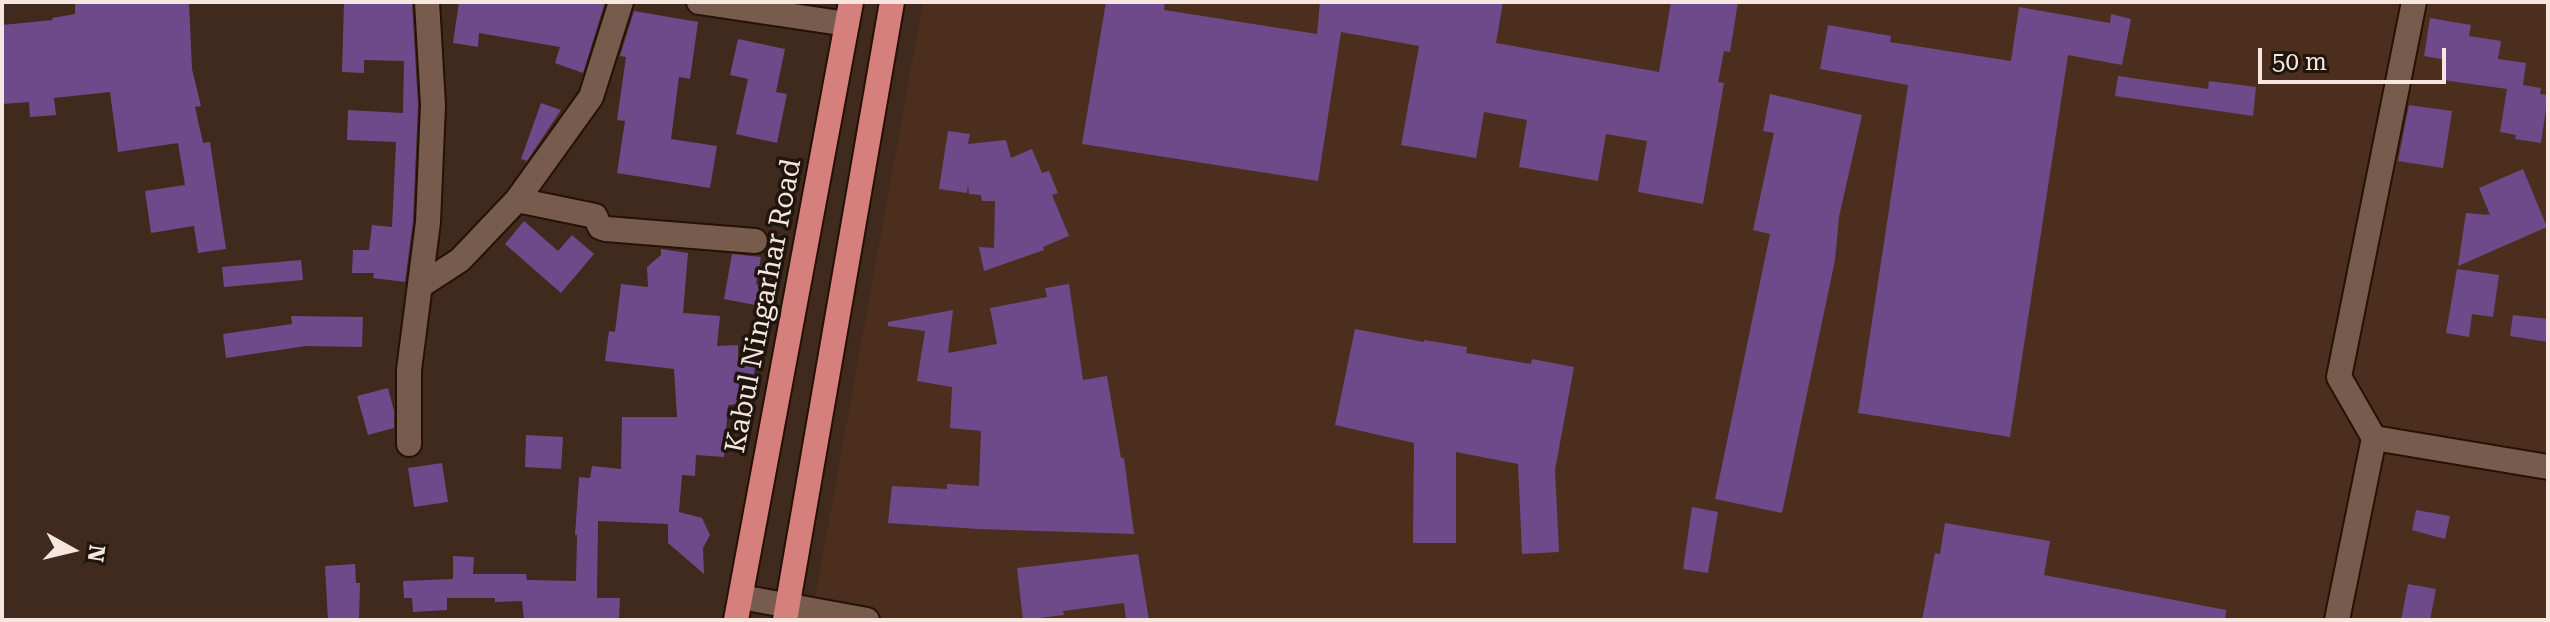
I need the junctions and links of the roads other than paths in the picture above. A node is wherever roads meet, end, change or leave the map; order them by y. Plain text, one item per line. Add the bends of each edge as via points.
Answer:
1 (427, 2) edge
2 (621, 2) edge
3 (699, 2) edge
4 (892, 2) edge
5 (2414, 2) edge
6 (849, 13) edge
7 (517, 200) junction
8 (755, 241) dead end
9 (420, 286) junction
10 (2374, 438) junction
11 (409, 444) dead end
12 (2548, 467) edge
13 (738, 608) edge
14 (786, 612) edge
15 (867, 620) edge
16 (2337, 620) edge

1 - 9 street via 433,105
2 - 7 street via 591,97
3 - 6 street
4 - 14 highway
5 - 10 street via 2339,377
6 - 13 highway, Kabul Ningarhar Road
7 - 8 street via 595,216 606,229
7 - 9 street via 460,260
9 - 11 street via 409,370
10 - 12 street
10 - 16 street
13 - 14 street
14 - 15 street

